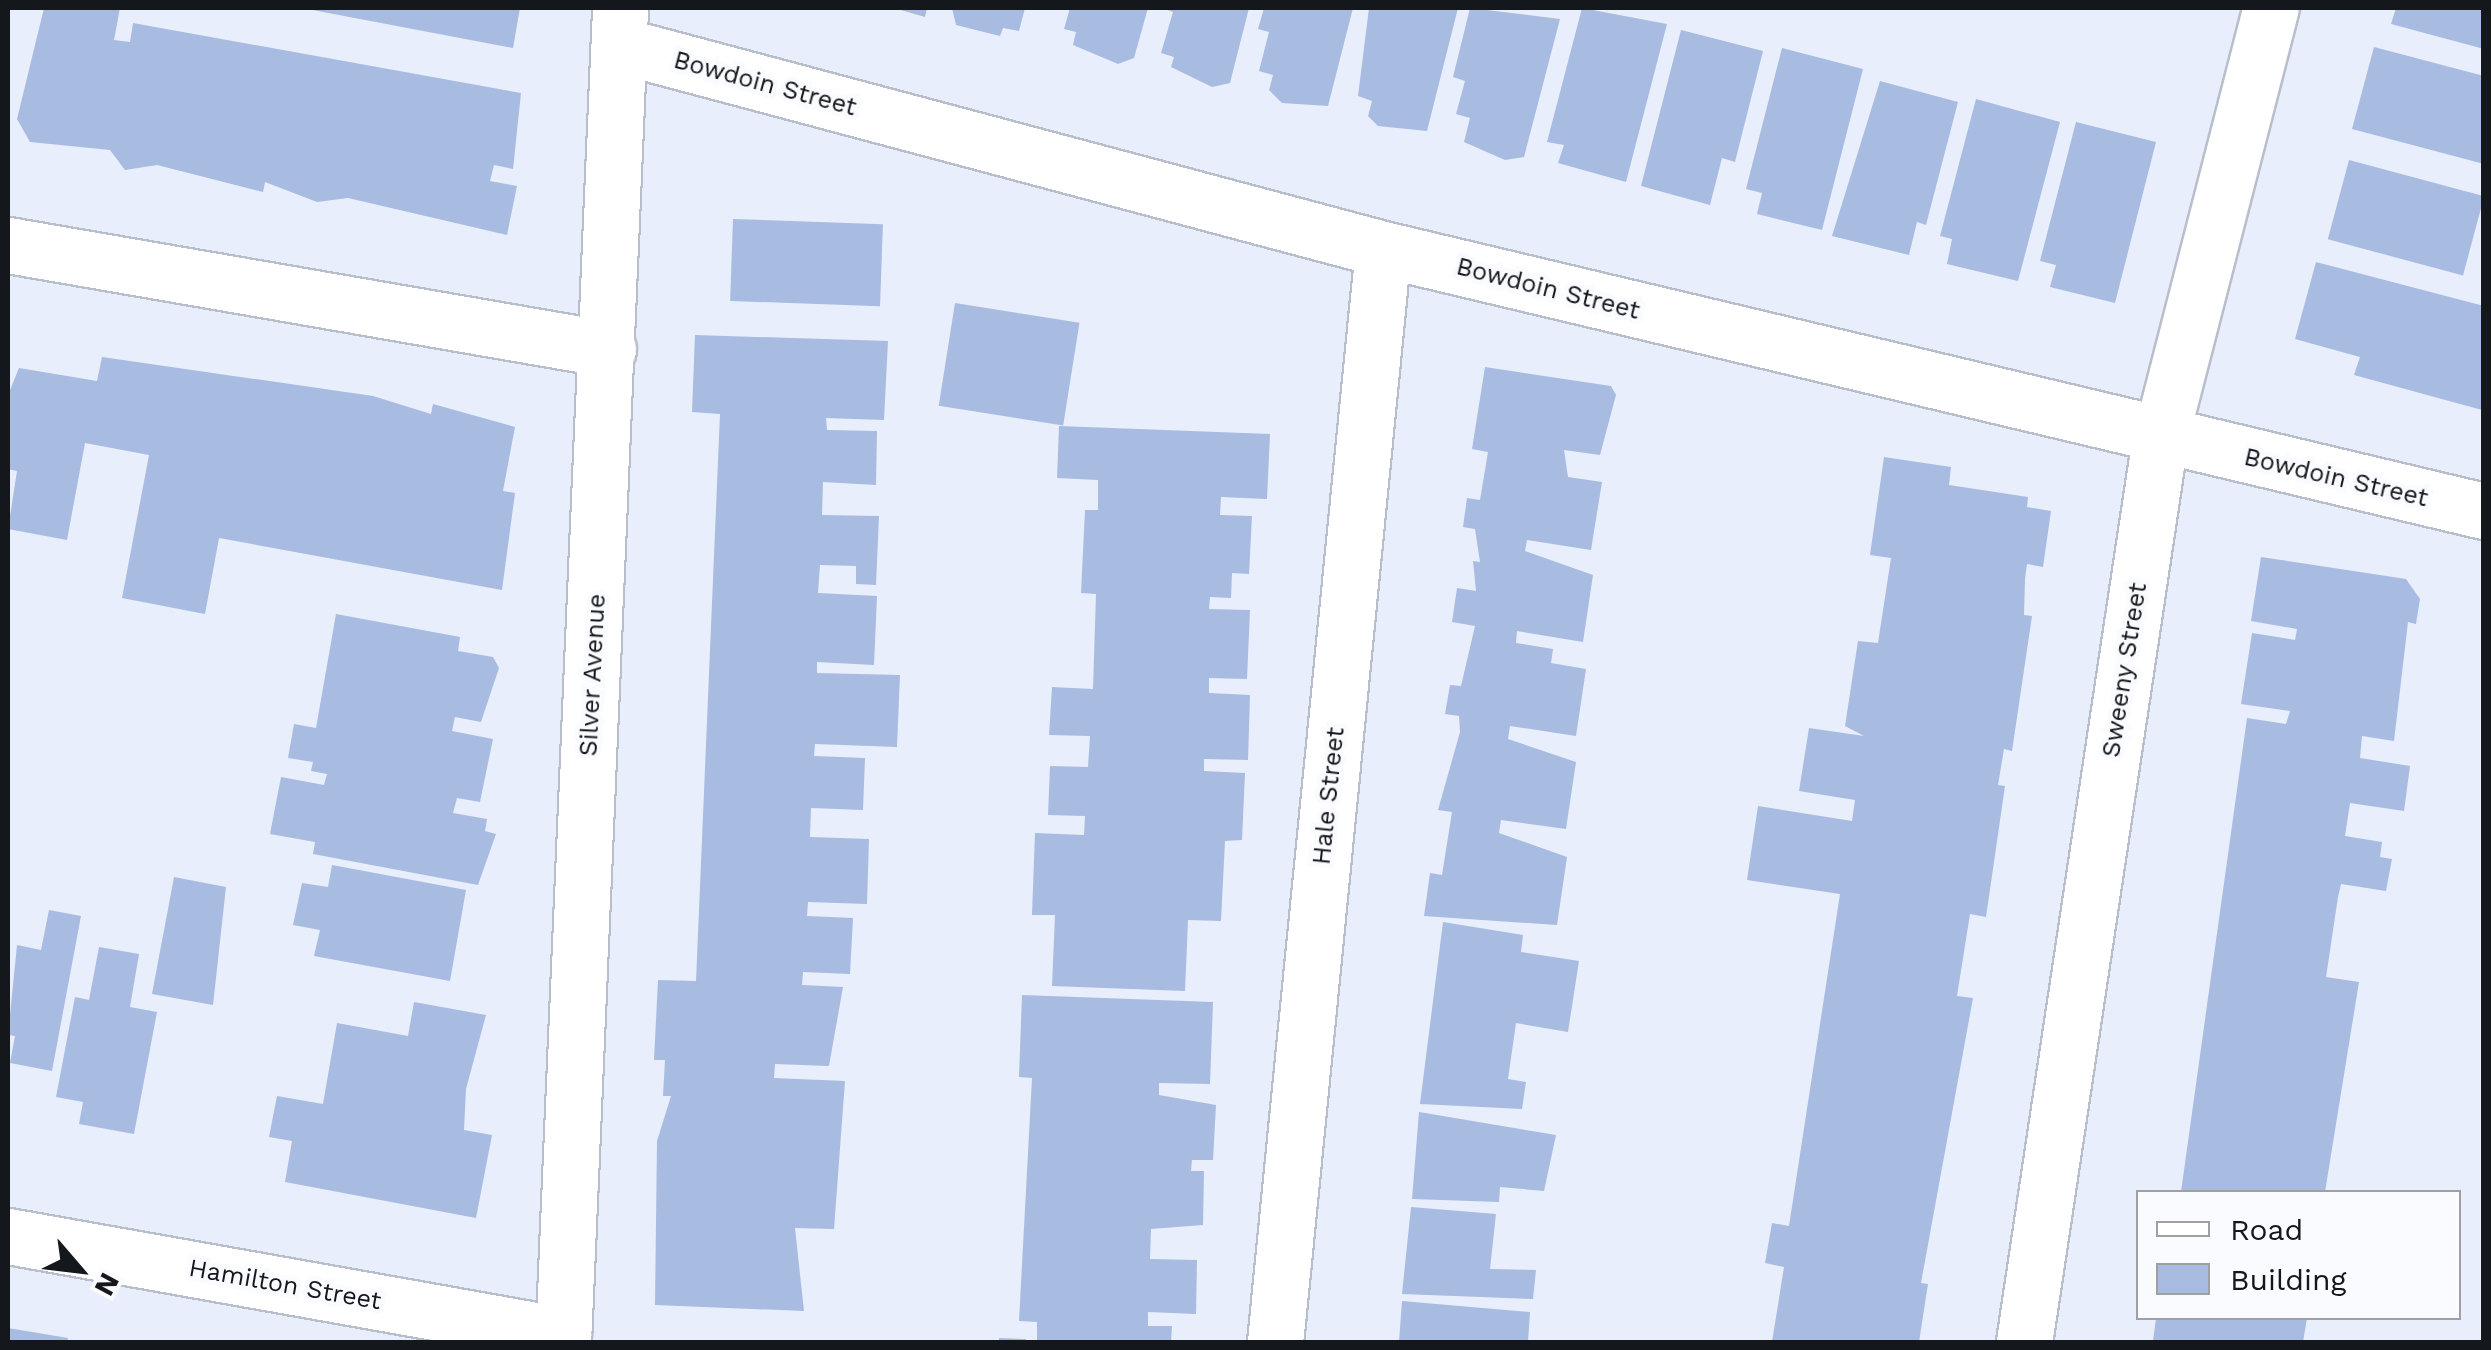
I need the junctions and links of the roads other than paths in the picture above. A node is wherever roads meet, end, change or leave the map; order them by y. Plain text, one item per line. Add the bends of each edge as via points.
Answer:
1 (2271, 8) edge
2 (620, 26) edge
3 (8, 246) edge
4 (1383, 249) junction
5 (608, 348) junction
6 (2160, 438) junction
7 (2484, 511) edge
8 (8, 1236) edge
9 (563, 1339) edge
10 (1275, 1342) edge
11 (2024, 1342) edge

1 - 6 street, Sweeny Street
2 - 4 street, Bowdoin Street
2 - 5 street, Silver Avenue
3 - 5 street
4 - 6 street, Bowdoin Street
4 - 10 street, Hale Street
5 - 9 street, Silver Avenue
6 - 7 street, Bowdoin Street
6 - 11 street, Sweeny Street
8 - 9 street, Hamilton Street

